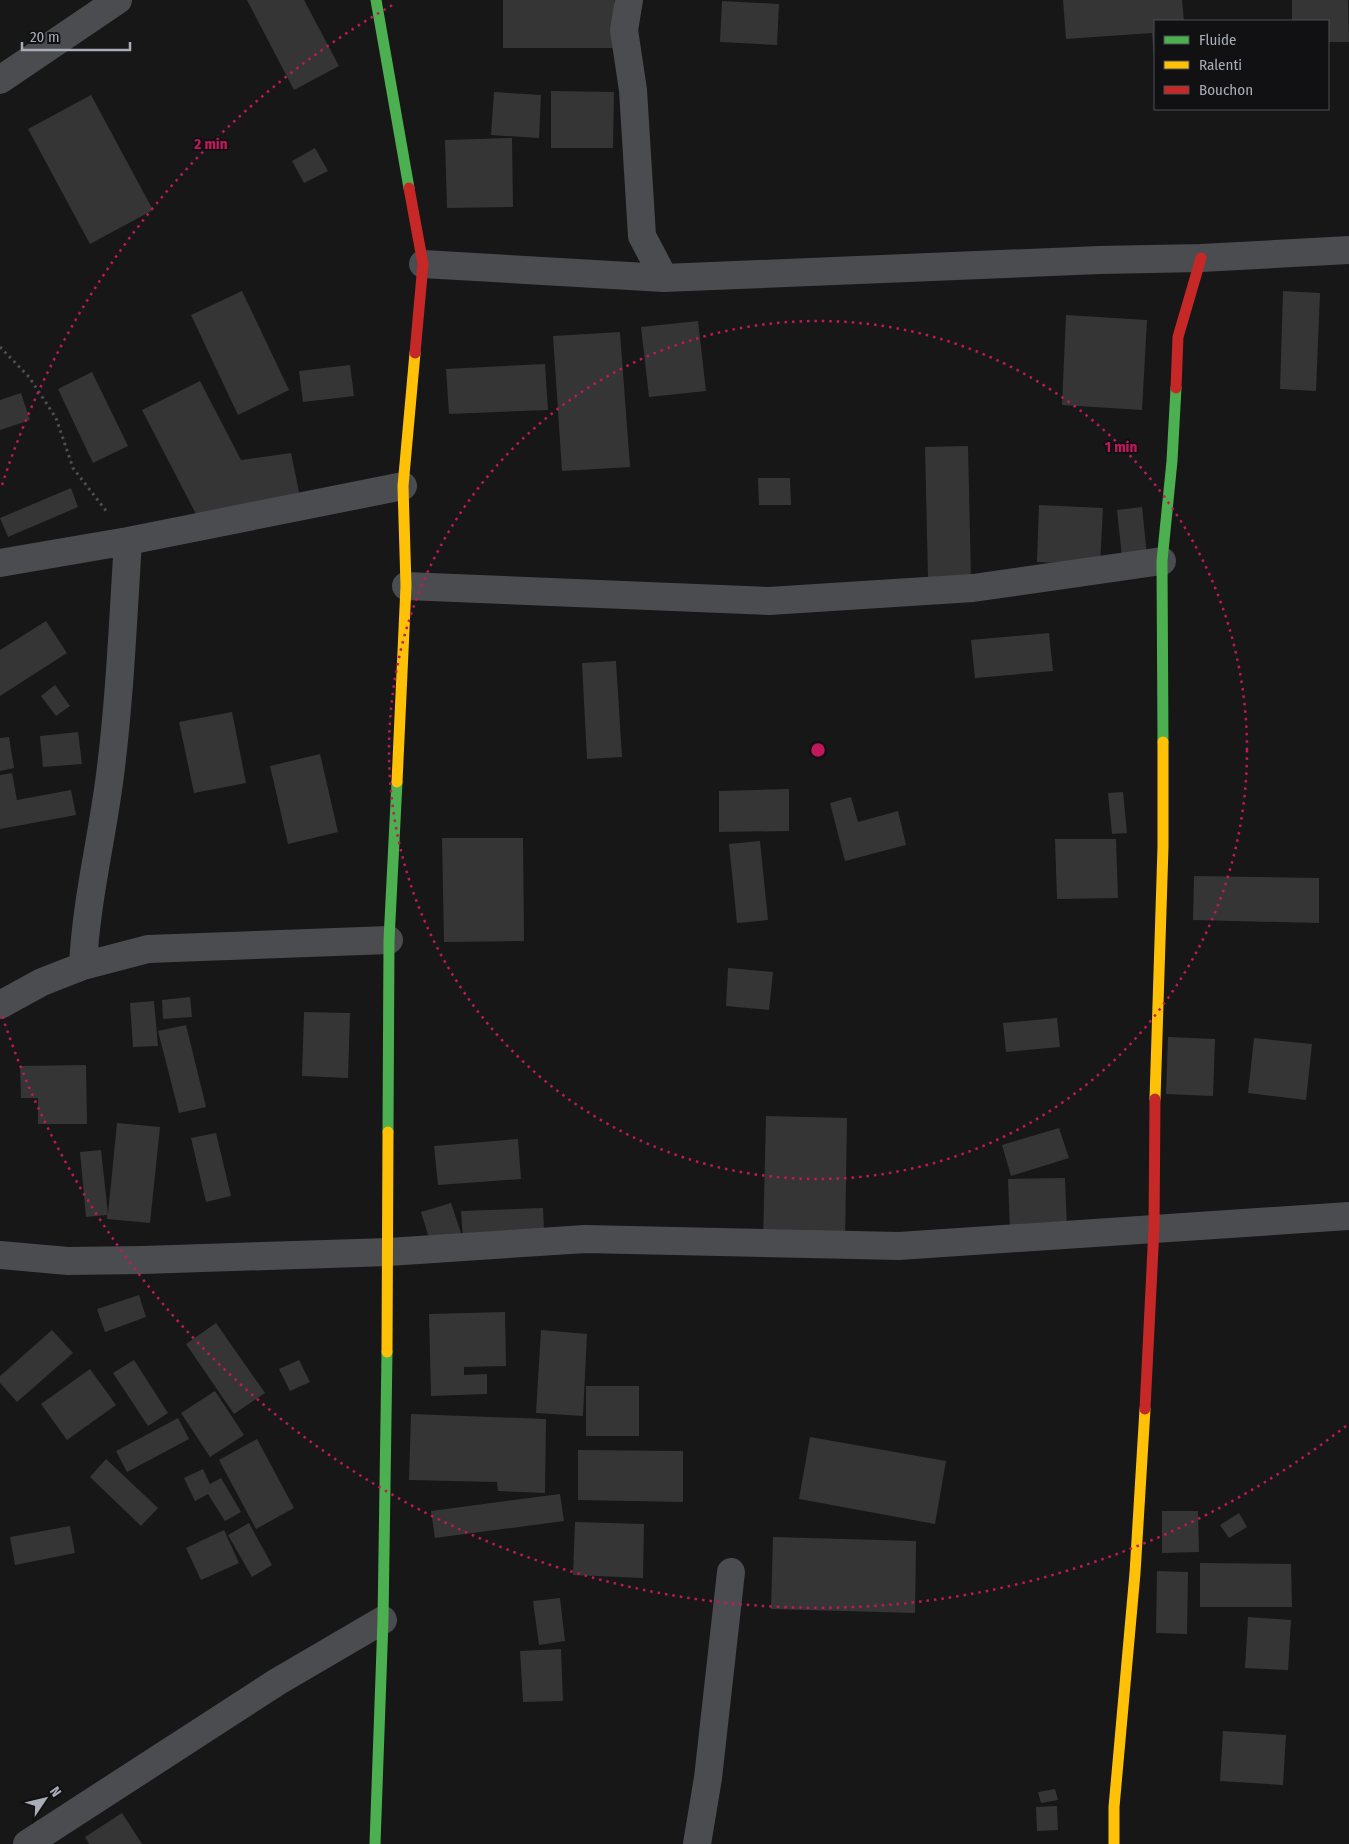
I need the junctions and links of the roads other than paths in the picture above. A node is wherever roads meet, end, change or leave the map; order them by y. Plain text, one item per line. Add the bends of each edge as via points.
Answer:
1 (118, 0) edge
2 (376, 0) edge
3 (629, 0) edge
4 (0, 80) edge
5 (1349, 250) edge
6 (1201, 258) junction
7 (423, 264) junction
8 (664, 278) junction
9 (403, 486) junction
10 (128, 541) junction
11 (1162, 561) junction
12 (0, 563) edge
13 (406, 586) junction
14 (389, 940) junction
15 (83, 966) junction
16 (0, 1005) edge
17 (1349, 1216) edge
18 (1154, 1228) junction
19 (388, 1252) junction
20 (0, 1256) edge
21 (731, 1572) dead end
22 (383, 1620) junction
23 (26, 1844) edge
24 (375, 1844) edge
25 (697, 1844) edge
26 (1114, 1844) edge

1 - 4 street
2 - 7 street
3 - 8 street via 624,30 633,90 642,236
5 - 6 street
6 - 8 street
6 - 11 street via 1178,337 1172,461
7 - 8 street
7 - 9 street
9 - 10 street
9 - 13 street
10 - 12 street
10 - 15 street via 114,743 85,928
11 - 13 street via 973,588 769,600
11 - 18 street via 1163,847
13 - 14 street
14 - 15 street via 148,949
14 - 19 street
15 - 16 street via 42,982
17 - 18 street
18 - 19 street via 899,1246 585,1239
18 - 26 street via 1146,1391 1114,1807
19 - 20 street via 68,1261
19 - 22 street
21 - 25 street via 708,1778
22 - 23 street via 277,1682
22 - 24 street

